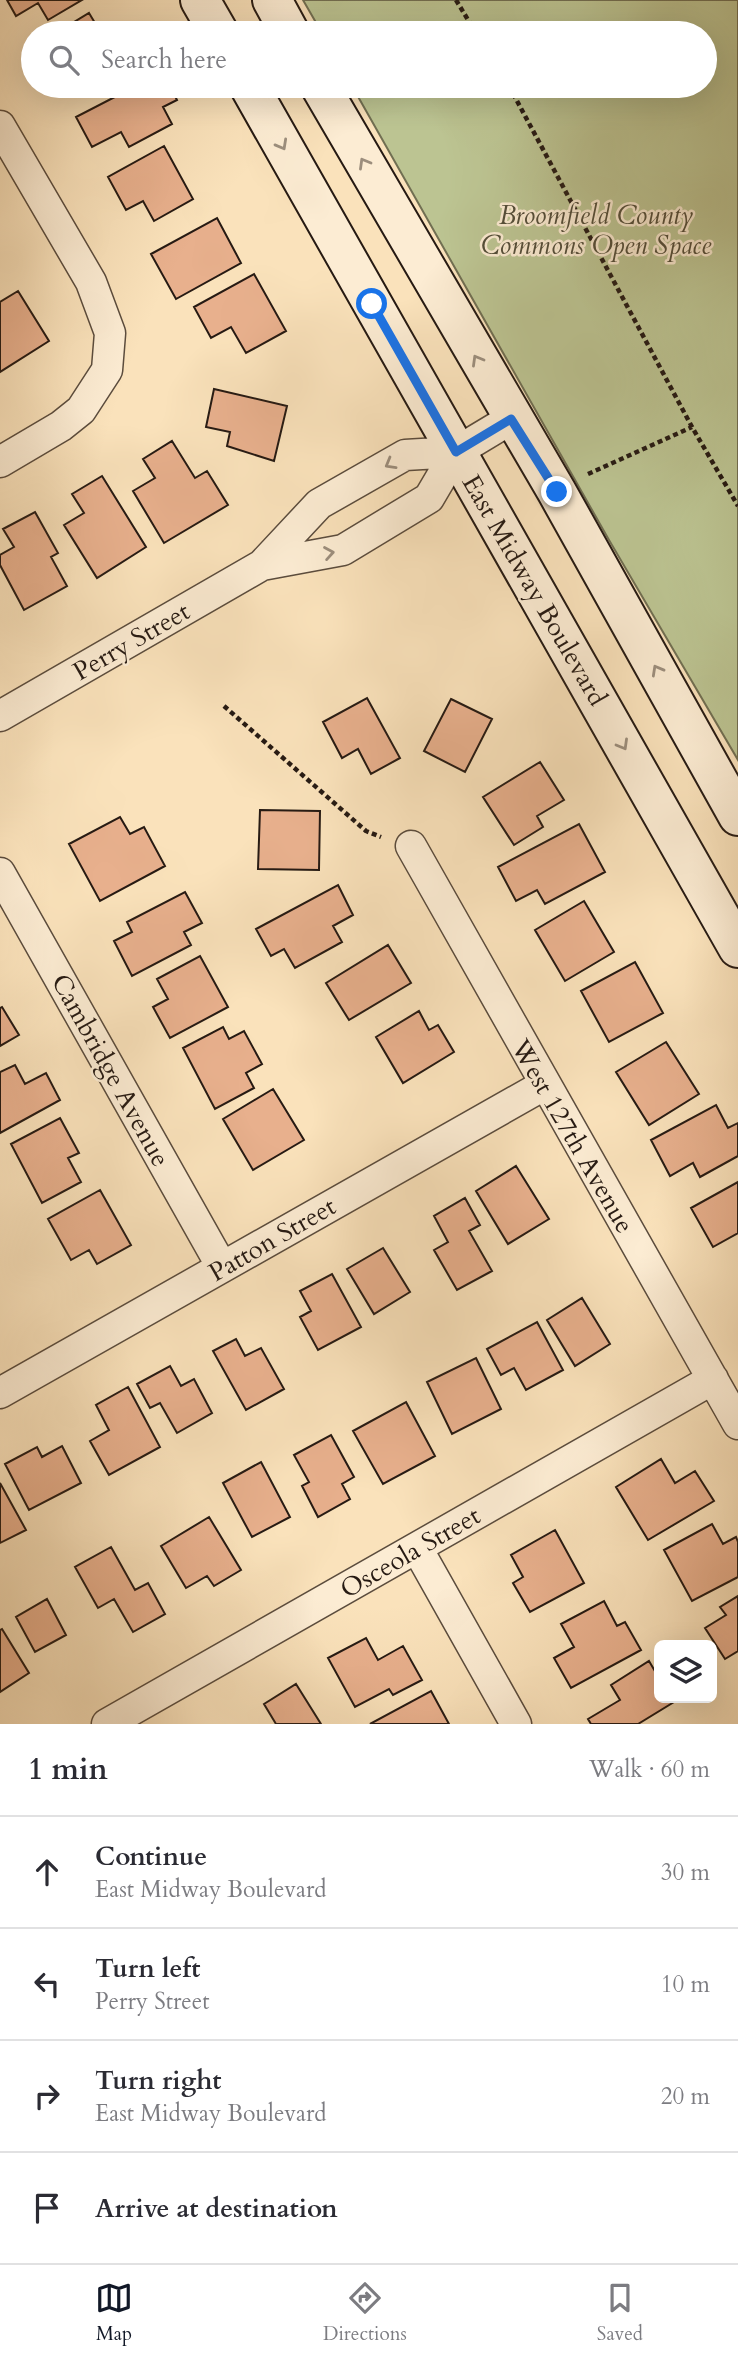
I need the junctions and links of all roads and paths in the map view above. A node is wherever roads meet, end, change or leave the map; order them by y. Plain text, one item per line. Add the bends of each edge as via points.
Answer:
1 (200, 0) edge
2 (272, 0) edge
3 (456, 0) edge
4 (212, 21) edge
5 (283, 21) edge
6 (469, 21) edge
7 (255, 98) edge
8 (327, 98) edge
9 (515, 98) edge
10 (0, 126) edge
11 (511, 419) junction
12 (692, 427) junction
13 (456, 452) junction
14 (0, 462) edge
15 (580, 480) dead end
16 (738, 506) edge
17 (262, 565) junction
18 (224, 706) dead end
19 (0, 716) edge
20 (738, 816) edge
21 (411, 846) joint
22 (0, 873) edge
23 (738, 948) edge
24 (544, 1084) junction
25 (222, 1267) junction
26 (713, 1379) junction
27 (0, 1393) edge
28 (738, 1424) edge
29 (417, 1548) junction
30 (107, 1724) edge
31 (516, 1724) edge

1 - 4 main road
2 - 5 main road
3 - 6 path
7 -> 13 main road, East Midway Boulevard
11 -> 8 main road
9 - 12 path
10 - 14 street via 91,282 110,333 107,370 81,410
11 - 13 street, Perry Street
20 -> 11 main road via 557,492
12 - 15 path via 595,468
12 - 16 path
13 -> 17 street, Perry Street via 405,455 319,504
17 -> 13 street, Perry Street via 343,550 429,498
13 -> 23 main road, East Midway Boulevard
17 - 19 street, Perry Street
18 - 21 path via 366,831
21 - 24 street, West 127th Avenue
22 - 25 street, Cambridge Avenue
24 - 25 street, Patton Street
24 - 26 street, West 127th Avenue
25 - 27 street, Patton Street
26 - 28 street, West 127th Avenue
26 - 29 street, Osceola Street
29 - 30 street, Osceola Street
29 - 31 street

